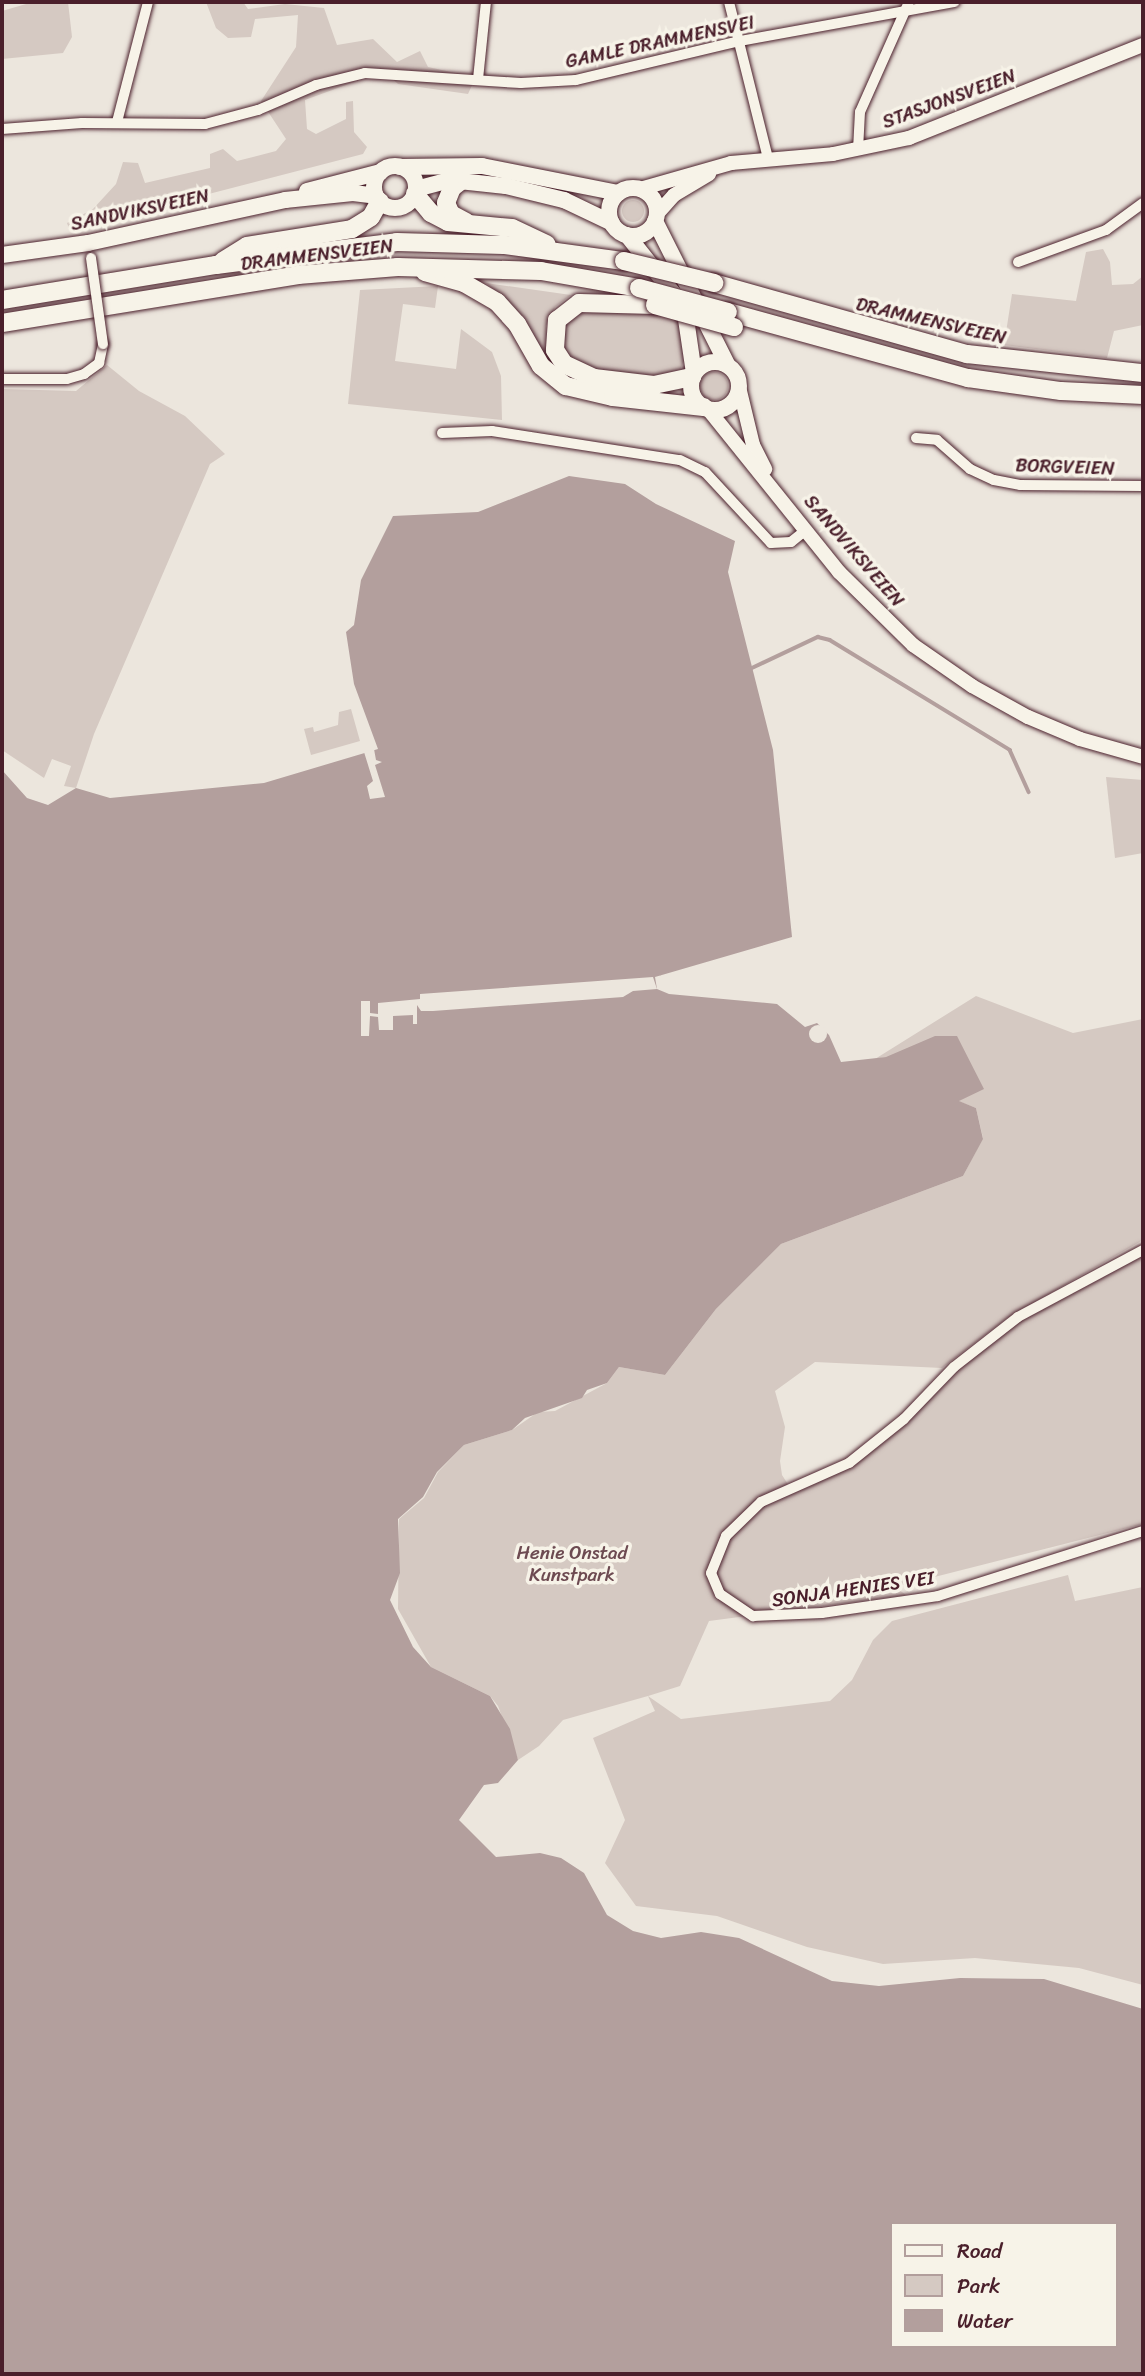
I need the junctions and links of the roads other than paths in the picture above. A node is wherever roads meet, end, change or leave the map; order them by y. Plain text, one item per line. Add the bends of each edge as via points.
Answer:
1 (148, 2) edge
2 (486, 2) edge
3 (729, 2) edge
4 (954, 2) edge
5 (907, 6) edge
6 (740, 41) junction
7 (1143, 45) edge
8 (478, 79) junction
9 (117, 122) junction
10 (2, 130) edge
11 (858, 150) junction
12 (768, 159) junction
13 (400, 167) junction
14 (719, 168) junction
15 (381, 172) junction
16 (461, 181) junction
17 (640, 189) junction
18 (415, 192) junction
19 (618, 193) junction
20 (378, 199) junction
21 (285, 200) junction
22 (1143, 203) edge
23 (656, 218) junction
24 (466, 222) junction
25 (612, 223) junction
26 (627, 235) junction
27 (560, 250) junction
28 (90, 251) junction
29 (2, 255) edge
30 (1018, 262) dead end
31 (216, 265) junction
32 (398, 267) junction
33 (2, 300) edge
34 (731, 319) junction
35 (11, 322) edge
36 (727, 364) junction
37 (1143, 373) edge
38 (693, 375) junction
39 (2, 379) edge
40 (739, 387) junction
41 (1143, 396) edge
42 (705, 408) junction
43 (442, 433) dead end
44 (916, 438) dead end
45 (1143, 486) edge
46 (778, 495) junction
47 (806, 530) junction
48 (1143, 757) edge
49 (1143, 1250) edge
50 (1143, 1531) edge

1 - 9 street
2 - 8 street
3 - 6 street
4 - 5 street, GAMLE DRAMMENSVEI
5 - 6 street, GAMLE DRAMMENSVEI
5 - 11 street via 860,113
6 - 8 street, GAMLE DRAMMENSVEI via 576,80
6 - 12 street
7 - 11 main road, STASJONSVEIEN via 932,131
8 - 9 street, GAMLE DRAMMENSVEI via 365,73 205,124
9 - 10 street, GAMLE DRAMMENSVEI
11 - 12 main road, STASJONSVEIEN
12 - 14 main road, STASJONSVEIEN
13 - 15 main road
13 - 18 main road via 411,174
13 - 19 main road via 482,166
14 - 17 main road, STASJONSVEIEN
14 - 23 main road, STASJONSVEIEN via 674,195
15 - 20 main road via 374,186
15 - 21 main road, SANDVIKSVEIEN via 334,182
16 - 18 main road via 439,181
16 - 24 highway via 446,203 452,214
16 - 25 main road via 545,194
17 - 19 main road
17 - 23 main road via 653,198
18 - 20 main road via 401,207
18 - 24 highway via 439,219
19 - 25 main road via 610,207
20 - 21 main road, SANDVIKSVEIEN via 353,192
20 - 31 highway via 370,217 352,229 247,246
21 - 28 main road, SANDVIKSVEIEN via 179,224
22 - 30 street via 1106,230
23 - 26 main road via 643,233
23 - 36 main road
24 - 27 highway via 512,228
25 - 26 main road
26 - 38 main road via 674,293 686,319
27 - 31 highway, DRAMMENSVEIEN via 397,242
27 - 37 highway, DRAMMENSVEIEN, bridge via 714,283 967,354
28 - 29 main road, SANDVIKSVEIEN
28 - 39 street, bridge via 103,344 99,362 84,374 67,379
31 - 33 highway, DRAMMENSVEIEN
32 - 34 highway, DRAMMENSVEIEN, bridge via 511,268 639,288
32 - 35 highway, DRAMMENSVEIEN via 298,275
32 - 42 highway via 455,280 486,294 517,324 541,366 566,386 613,397
34 - 38 highway, bridge via 655,305 579,303 557,320 555,350 564,365 594,378 654,385
34 - 41 highway via 761,322 968,378
36 - 38 main road via 711,361
36 - 40 main road
38 - 42 main road via 692,394
40 - 42 main road via 731,404
40 - 46 main road, SANDVIKSVEIEN via 753,445
42 - 46 main road, SANDVIKSVEIEN
43 - 47 street via 492,430 680,460 705,472 771,543 791,542
44 - 45 street, BORGVEIEN via 937,440 970,468 994,480 1020,485
46 - 47 main road, SANDVIKSVEIEN
47 - 48 main road, SANDVIKSVEIEN via 870,606 934,660 1028,717 1080,739
49 - 50 street, SONJA HENIES VEI via 1009,1323 849,1463 761,1502 718,1550 711,1573 714,1585 729,1603 768,1618 938,1596

